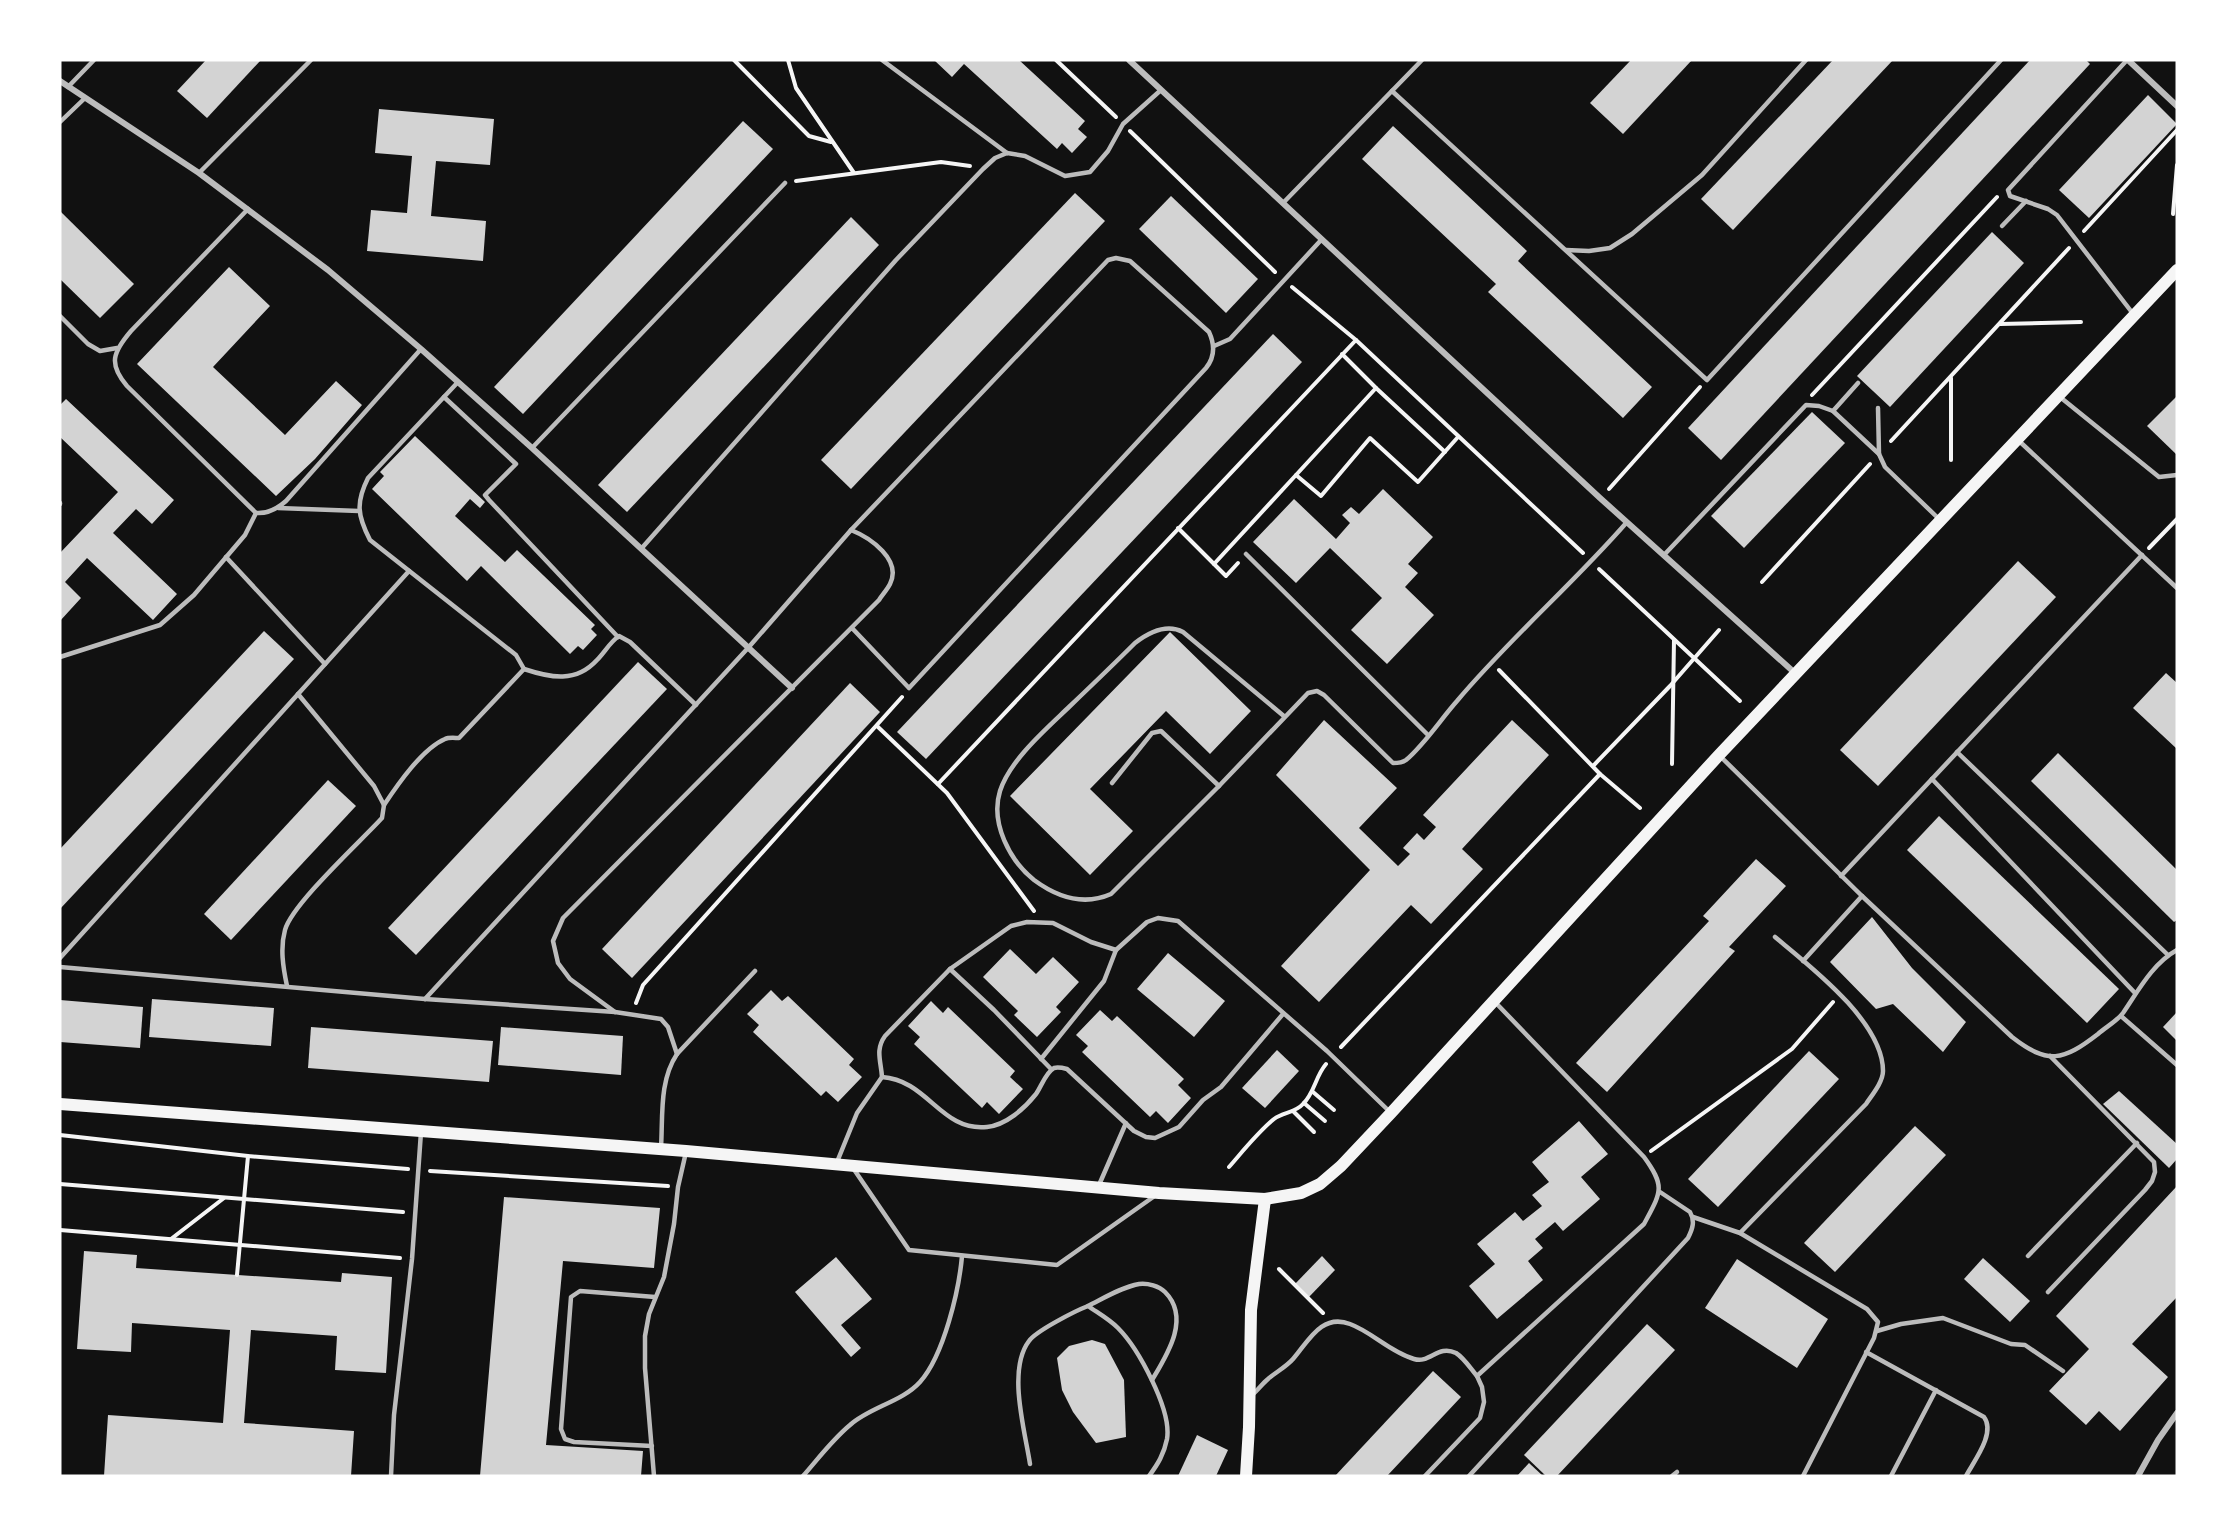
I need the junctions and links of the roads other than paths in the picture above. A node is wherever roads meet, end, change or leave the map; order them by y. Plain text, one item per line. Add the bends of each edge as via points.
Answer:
1 (94, 60) edge
2 (311, 60) edge
3 (882, 60) edge
4 (1129, 60) edge
5 (1422, 60) edge
6 (1806, 60) edge
7 (2001, 60) edge
8 (2128, 60) edge
9 (60, 81) edge
10 (68, 87) junction
11 (1161, 90) junction
12 (1392, 91) junction
13 (84, 99) junction
14 (2177, 106) edge
15 (60, 122) edge
16 (1007, 153) junction
17 (200, 173) junction
18 (785, 183) road end
19 (2026, 201) junction
20 (1284, 202) junction
21 (249, 209) junction
22 (2002, 226) dead end
23 (1322, 239) junction
24 (1566, 250) junction
25 (2177, 270) edge
26 (2134, 315) junction
27 (60, 316) edge
28 (1214, 346) junction
29 (117, 348) junction
30 (421, 349) junction
31 (458, 382) junction
32 (1858, 383) dead end
33 (2058, 396) junction
34 (444, 397) junction
35 (1878, 408) dead end
36 (1833, 411) junction
37 (2018, 440) junction
38 (532, 448) junction
39 (1879, 454) junction
40 (2177, 474) edge
41 (278, 508) junction
42 (359, 511) junction
43 (256, 513) junction
44 (1941, 520) junction
45 (1627, 522) junction
46 (851, 530) junction
47 (641, 549) junction
48 (1246, 554) road end
49 (1664, 555) junction
50 (2142, 555) junction
51 (226, 558) junction
52 (409, 571) junction
53 (2177, 588) edge
54 (852, 628) junction
55 (618, 637) junction
56 (748, 648) junction
57 (60, 657) edge
58 (325, 664) junction
59 (524, 669) junction
60 (1796, 674) junction
61 (792, 688) junction
62 (298, 694) junction
63 (696, 705) junction
64 (1285, 717) junction
65 (1428, 735) junction
66 (1957, 752) junction
67 (1719, 755) junction
68 (1932, 779) junction
69 (1112, 783) dead end
70 (1219, 786) junction
71 (384, 805) junction
72 (1841, 876) junction
73 (1862, 896) junction
74 (1775, 937) dead end
75 (1116, 950) junction
76 (2177, 950) edge
77 (2168, 955) junction
78 (60, 958) edge
79 (1803, 961) junction
80 (60, 967) edge
81 (950, 969) junction
82 (755, 971) dead end
83 (287, 986) junction
84 (2135, 993) junction
85 (425, 999) junction
86 (1493, 1000) junction
87 (615, 1012) junction
88 (1283, 1014) junction
89 (2121, 1016) junction
90 (677, 1054) junction
91 (2050, 1056) junction
92 (1041, 1059) junction
93 (2177, 1065) edge
94 (1051, 1070) junction
95 (882, 1077) junction
96 (60, 1104) edge
97 (1391, 1113) junction
98 (1126, 1123) junction
99 (422, 1130) junction
100 (2137, 1143) junction
101 (661, 1150) junction
102 (686, 1151) junction
103 (836, 1166) junction
104 (854, 1168) junction
105 (1098, 1188) junction
106 (1660, 1192) junction
107 (1159, 1193) junction
108 (1265, 1198) junction
109 (1693, 1217) junction
110 (1740, 1233) junction
111 (962, 1256) junction
112 (2028, 1256) dead end
113 (2048, 1292) dead end
114 (655, 1297) junction
115 (1088, 1306) junction
116 (1877, 1331) junction
117 (1866, 1352) junction
118 (2063, 1371) dead end
119 (1477, 1376) junction
120 (1152, 1380) junction
121 (1936, 1390) junction
122 (1250, 1397) junction
123 (2177, 1413) edge
124 (652, 1446) junction
125 (1030, 1464) dead end
126 (391, 1476) edge
127 (654, 1476) edge
128 (803, 1476) edge
129 (1149, 1476) edge
130 (1246, 1476) edge
131 (1425, 1476) edge
132 (1469, 1476) edge
133 (1803, 1476) edge
134 (1891, 1476) edge
135 (1966, 1476) edge
136 (2138, 1476) edge

1 - 10 lane
2 - 17 lane
3 - 16 lane
4 - 11 street
5 - 12 lane
6 - 24 lane via 1702,175 1632,234 1610,248
7 - 24 lane via 1707,380
8 - 14 street
8 - 19 lane via 2008,190 2010,196
9 - 10 street
10 - 13 street
11 - 16 lane via 1123,124 1090,172 1065,176 1025,156
11 - 20 street
12 - 20 lane
12 - 24 lane
13 - 15 lane
13 - 17 street
16 - 47 lane via 983,169 896,260
17 - 21 street
18 - 38 lane
19 - 22 lane
19 - 26 lane via 2057,215
20 - 23 street
21 - 29 lane
21 - 30 street
23 - 28 lane via 1230,339
23 - 45 street
25 - 26 main road
26 - 33 main road
27 - 29 lane via 100,351
28 - 46 lane via 1203,325 1141,269 1124,258 1108,260
28 - 54 lane via 1206,368 909,688
29 - 43 lane via 117,375
30 - 31 street
30 - 41 lane
31 - 34 lane
31 - 38 street
32 - 36 lane
33 - 37 main road
33 - 40 lane via 2159,477
34 - 42 lane via 368,478 360,495
34 - 55 lane via 516,464 485,495
35 - 39 lane
36 - 39 lane
36 - 49 lane via 1806,405
37 - 44 main road
37 - 50 lane
38 - 47 street
39 - 44 lane via 1885,466
41 - 42 lane
41 - 43 lane
42 - 52 lane via 369,540
43 - 51 lane via 245,536
44 - 60 main road
45 - 49 street
45 - 65 lane via 1491,661
46 - 54 lane via 878,546 893,572 891,584
46 - 56 lane
47 - 56 street
48 - 65 lane
49 - 60 street
50 - 53 lane
50 - 66 lane
51 - 57 lane via 180,609 160,625
51 - 58 lane
52 - 58 lane
52 - 59 lane via 516,655
54 - 61 lane
55 - 59 lane via 580,674 563,678
55 - 63 lane via 630,642
56 - 61 street
56 - 63 lane
58 - 62 lane
59 - 71 lane via 459,738 447,738 427,752
60 - 67 main road
61 - 87 lane via 563,918 553,941 558,963 570,979
62 - 71 lane via 374,786
62 - 78 lane
63 - 85 lane
64 - 65 lane via 1308,693 1317,691 1393,763 1406,759
64 - 70 lane
64 - 70 lane via 1183,632 1171,628 1157,631 1135,643 1038,737 1004,781 998,813 1008,848 1026,874 1062,895 1093,900 1116,891
66 - 68 lane
66 - 77 lane
67 - 72 lane
67 - 86 main road
68 - 72 lane
68 - 84 lane
69 - 70 lane via 1152,733 1161,731
71 - 83 lane via 382,818 299,906 285,927 282,946
72 - 73 lane
73 - 79 lane
73 - 91 lane via 2012,1037
74 - 79 lane
75 - 81 lane via 1091,942 1066,927 1041,921 1011,926
75 - 88 lane via 1147,922 1158,918 1178,921
75 - 92 lane via 1104,981
76 - 77 lane
77 - 84 lane
79 - 110 lane via 1869,1028 1879,1047 1883,1073 1866,1104
80 - 83 lane
81 - 92 lane
81 - 95 lane via 880,1043
82 - 90 lane
83 - 85 lane
84 - 89 lane
85 - 87 lane
86 - 97 main road
86 - 106 lane via 1644,1157 1658,1180
87 - 90 lane via 661,1019 668,1027
88 - 97 lane
88 - 98 lane via 1221,1087 1179,1127 1155,1138 1140,1134
89 - 91 lane via 2080,1048 2065,1056
89 - 93 lane
90 - 101 lane via 666,1076
91 - 100 lane
92 - 94 lane
94 - 95 lane via 1017,1113 988,1127 953,1120 924,1094 901,1081
94 - 98 lane via 1057,1067 1075,1074
95 - 103 lane via 856,1113
96 - 99 main road
97 - 108 main road via 1320,1184 1301,1193
98 - 105 lane
99 - 101 main road
99 - 126 lane
100 - 112 lane
100 - 113 lane via 2154,1162 2156,1172 2152,1181
101 - 102 main road
102 - 103 main road
102 - 114 lane via 664,1278
103 - 104 main road
104 - 105 main road
104 - 111 lane via 909,1250
105 - 107 main road
106 - 109 lane
106 - 119 lane via 1644,1224
107 - 108 main road
107 - 111 lane via 1057,1265
108 - 122 main road via 1253,1280
109 - 110 lane
109 - 132 lane via 1688,1238
110 - 116 lane via 1867,1309 1878,1322
111 - 128 lane via 959,1284 945,1330 920,1382 849,1425
114 - 124 lane via 645,1336
114 - 124 lane via 580,1291 572,1298 561,1429 565,1439 574,1442
115 - 120 lane via 1121,1331
115 - 120 lane via 1140,1284 1152,1285 1171,1299 1177,1325
115 - 125 lane via 1029,1339 1022,1353 1019,1390
116 - 117 lane
116 - 118 lane via 1943,1318 2025,1346
117 - 121 lane
117 - 133 lane
119 - 122 lane via 1458,1354 1438,1351 1424,1360 1416,1360 1350,1324 1331,1322 1308,1338 1292,1360
119 - 131 lane via 1484,1402 1480,1418
120 - 129 lane via 1161,1402 1167,1437 1161,1460
121 - 134 lane
121 - 135 lane via 1987,1421 1988,1430
122 - 130 main road
123 - 136 street
124 - 127 lane

